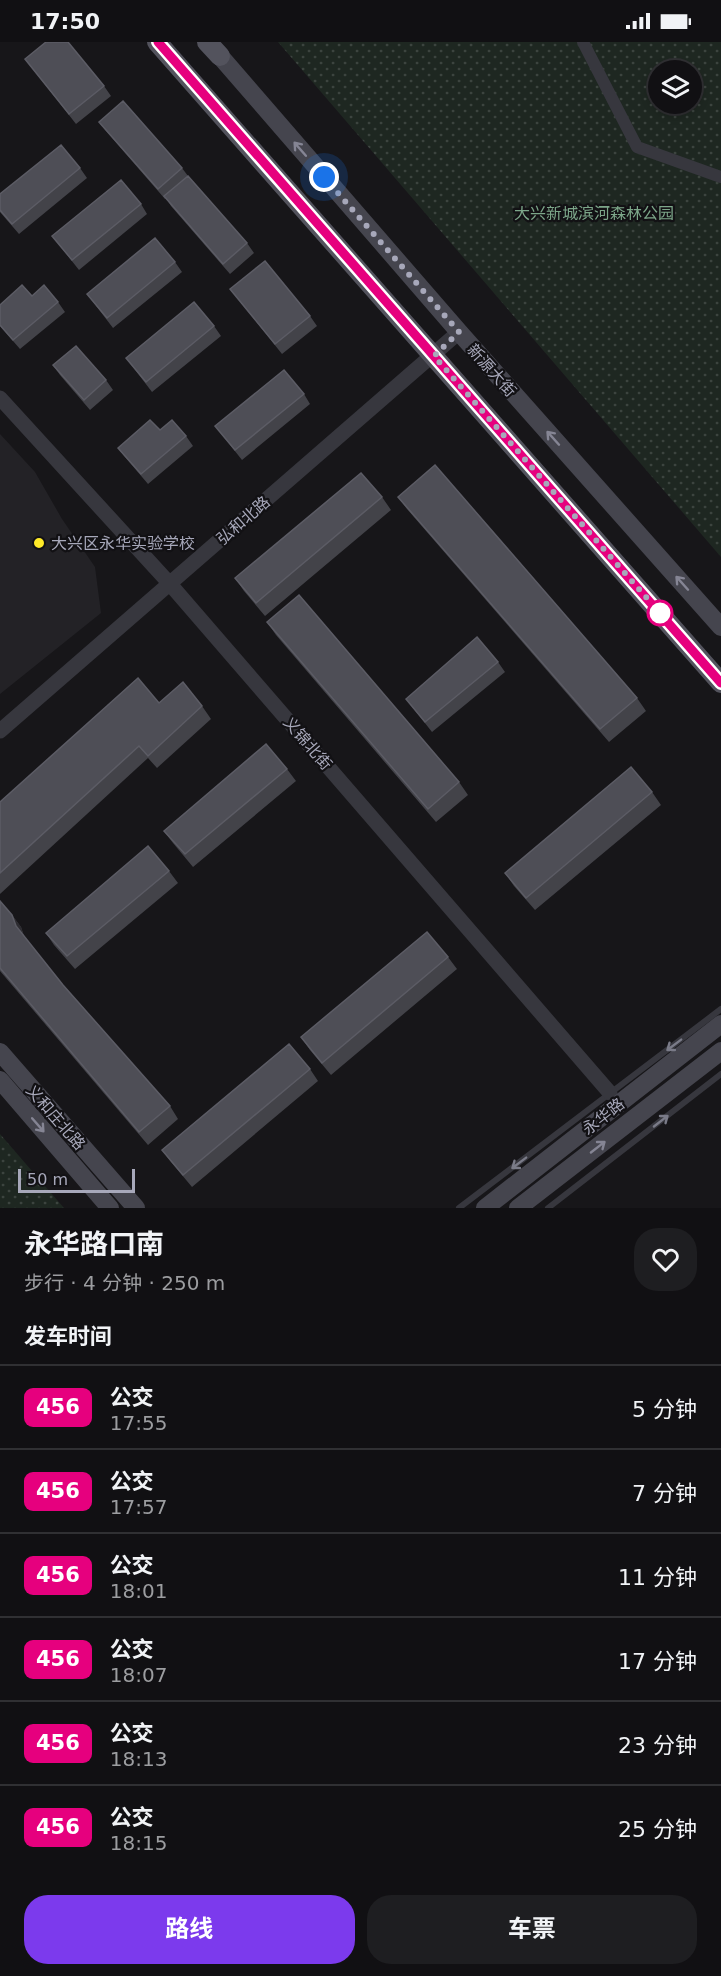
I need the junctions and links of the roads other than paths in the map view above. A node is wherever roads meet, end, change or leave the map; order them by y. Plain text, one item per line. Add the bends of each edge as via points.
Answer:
1 (157, 42) edge
2 (583, 42) edge
3 (214, 49) edge
4 (721, 177) edge
5 (459, 332) junction
6 (434, 356) junction
7 (0, 398) edge
8 (170, 584) junction
9 (721, 627) edge
10 (721, 683) edge
11 (0, 731) edge
12 (721, 1009) edge
13 (721, 1024) edge
14 (721, 1051) edge
15 (0, 1052) edge
16 (721, 1074) edge
17 (0, 1080) edge
18 (610, 1093) junction
19 (110, 1208) edge
20 (136, 1208) edge
21 (459, 1208) edge
22 (485, 1208) edge
23 (518, 1208) edge
24 (548, 1208) edge

1 - 6 main road, 新源大街
2 - 4 street via 637,147
5 -> 3 main road, 新源大街
5 - 6 street, 弘和北路
9 -> 5 main road, 新源大街
6 - 8 street, 弘和北路
6 - 10 main road, 新源大街
7 - 8 street, 义锦北街
8 - 11 street, 弘和北路
8 - 18 street, 义锦北街
12 -> 18 lane
13 - 22 main road, 永华路
23 -> 14 main road, 永华路
15 - 20 main road, 义和庄北路
24 -> 16 lane
17 -> 19 main road, 义和庄北路
18 -> 21 lane

